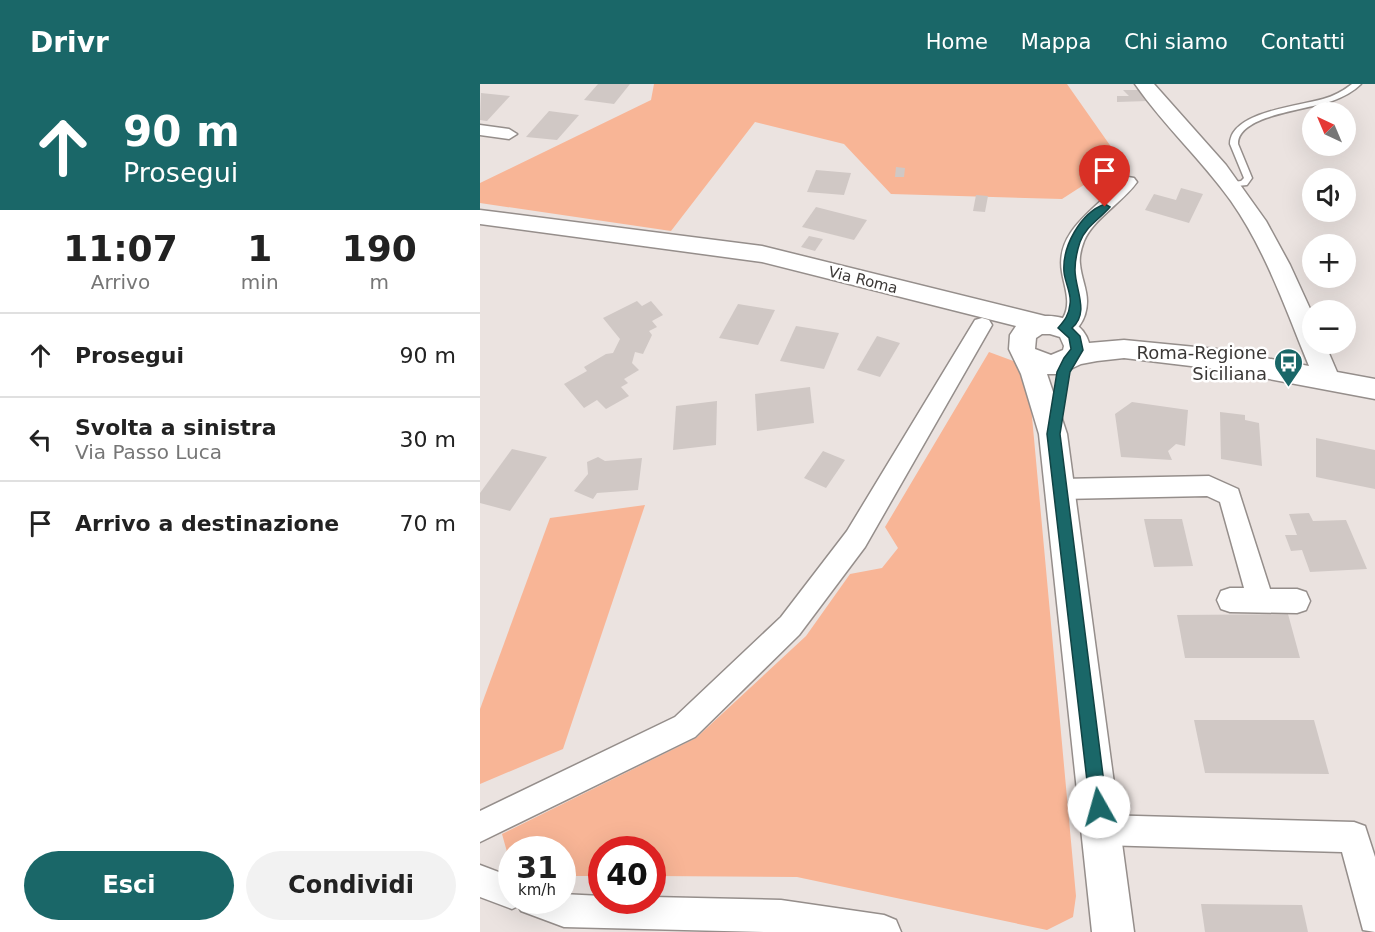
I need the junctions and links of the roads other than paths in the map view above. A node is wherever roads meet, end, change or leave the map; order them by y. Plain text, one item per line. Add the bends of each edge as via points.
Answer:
1 (1144, 84) edge
2 (1357, 84) edge
3 (480, 130) edge
4 (509, 134) dead end
5 (1128, 182) dead end
6 (1235, 193) junction
7 (480, 217) edge
8 (682, 245) junction
9 (982, 325) junction
10 (1058, 327) junction
11 (1024, 350) junction
12 (1071, 359) junction
13 (1216, 359) junction
14 (1328, 381) junction
15 (1375, 389) edge
16 (1053, 434) junction
17 (1061, 489) junction
18 (1230, 600) dead end
19 (1260, 600) junction
20 (1297, 601) dead end
21 (480, 827) edge
22 (1101, 830) junction
23 (480, 881) edge
24 (498, 888) edge
25 (576, 911) edge
26 (1375, 918) edge
27 (884, 932) edge
28 (1113, 932) edge

1 - 6 street
2 - 6 lane via 1334,100 1272,114 1236,132 1235,151 1248,178
3 - 4 street
5 - 10 street via 1075,239 1070,272 1077,302 1071,323
6 - 14 street via 1279,268
7 - 8 street, Via Roma
8 - 9 street, Via Roma
8 - 10 street, Via Roma via 762,255
9 - 11 street, Via Roma
9 - 21 street via 856,539 790,626 685,727
10 - 11 street via 1026,331
10 - 12 street via 1077,343
10 - 13 street, Via Roma via 1158,343
11 - 12 street via 1042,364 1060,364
11 - 16 street
12 - 13 street via 1097,351 1124,349
12 - 16 street via 1064,372
13 - 14 street
14 - 15 street
16 - 17 street
17 - 19 street via 1209,486 1230,496
17 - 22 street
18 - 19 street
19 - 20 street
22 - 26 street via 1354,837
22 - 28 street
23 - 24 street
25 - 27 street via 781,916

